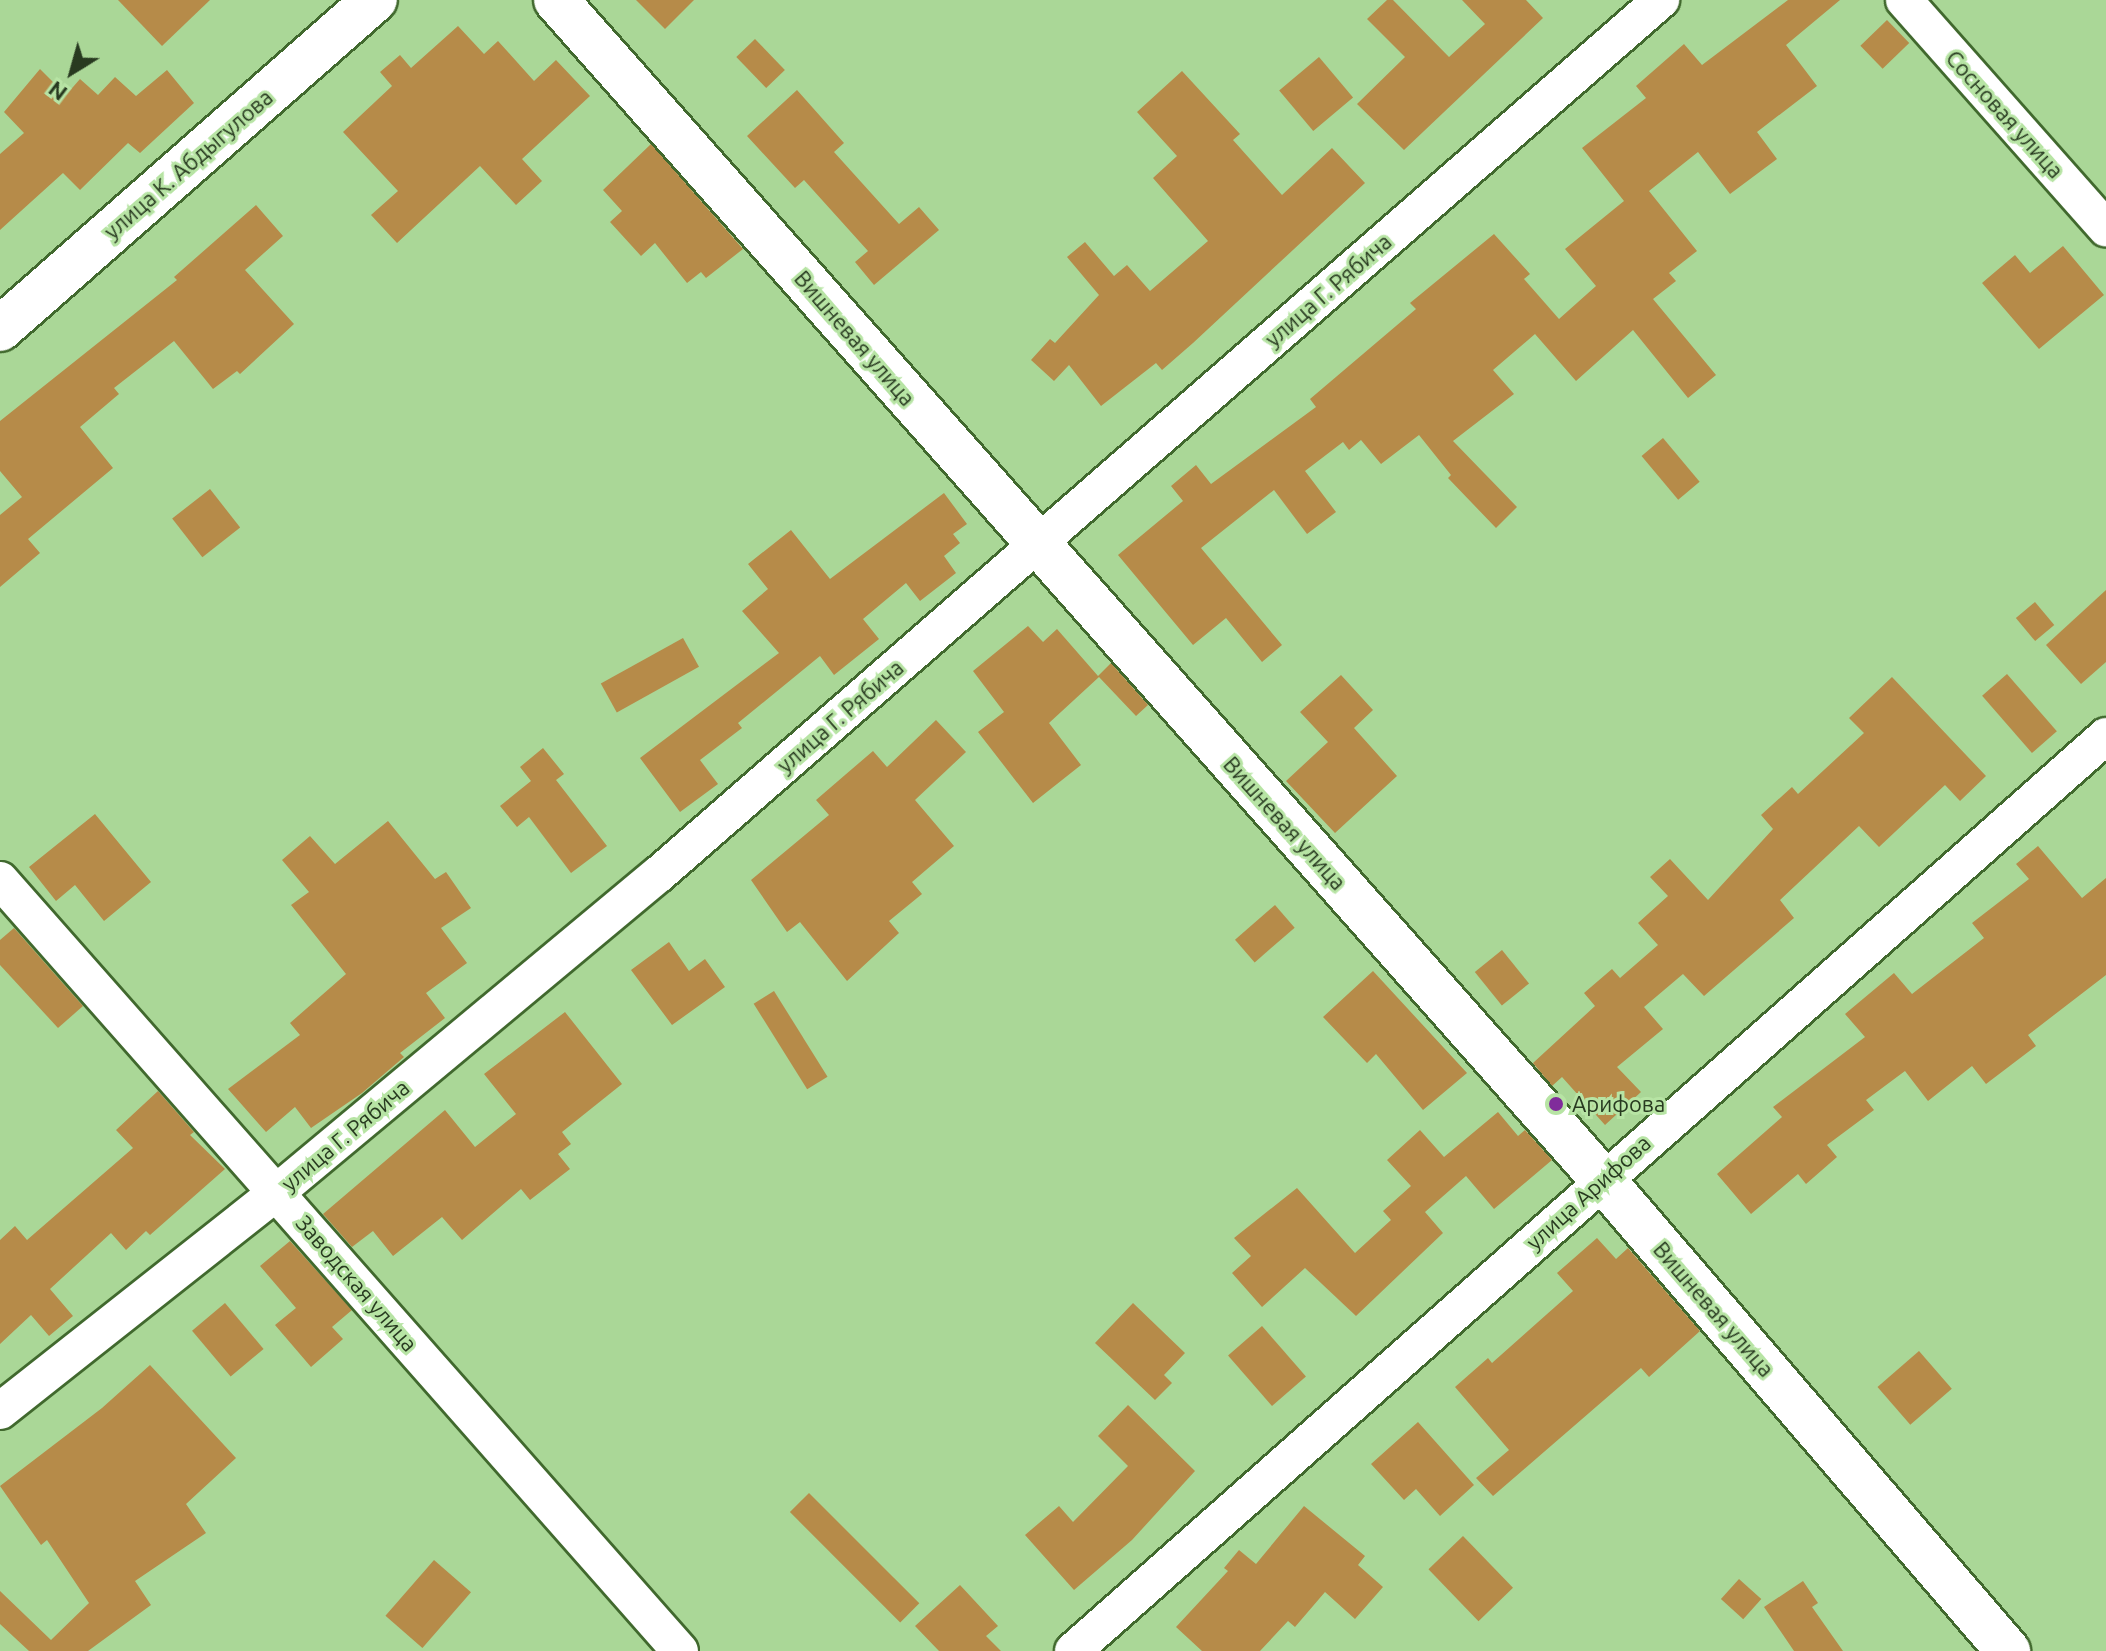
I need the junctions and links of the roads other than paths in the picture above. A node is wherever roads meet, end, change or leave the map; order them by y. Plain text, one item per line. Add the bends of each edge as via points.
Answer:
1 (375, 0) edge
2 (556, 0) edge
3 (1661, 0) edge
4 (1904, 0) edge
5 (2106, 228) edge
6 (0, 329) edge
7 (1037, 544) junction
8 (2106, 736) edge
9 (0, 880) edge
10 (1602, 1179) junction
11 (277, 1192) junction
12 (0, 1411) edge
13 (680, 1651) edge
14 (1073, 1651) edge
15 (2008, 1651) edge

1 - 6 street, улица К. Абдыгулова
2 - 7 street, Вишневая улица
3 - 7 street, улица Г. Рябича
4 - 5 street, Сосновая улица
7 - 10 street, Вишневая улица
7 - 11 street, улица Г. Рябича via 671,863
8 - 10 street, улица Арифова
9 - 11 street, Заводская улица
10 - 14 street, улица Арифова
10 - 15 street, Вишневая улица
11 - 12 street, улица Г. Рябича
11 - 13 street, Заводская улица

